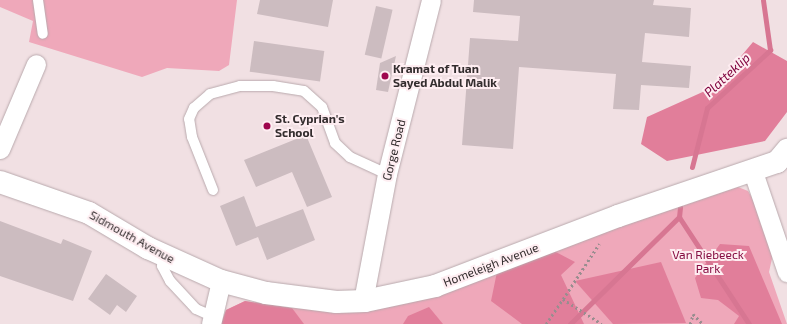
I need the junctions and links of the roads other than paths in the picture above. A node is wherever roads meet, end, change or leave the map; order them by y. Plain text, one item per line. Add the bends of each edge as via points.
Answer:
1 (38, 0) edge
2 (431, 0) edge
3 (43, 34) dead end
4 (36, 64) dead end
5 (0, 149) edge
6 (787, 150) edge
7 (753, 172) junction
8 (387, 174) junction
9 (0, 182) edge
10 (213, 190) dead end
11 (164, 255) junction
12 (787, 272) edge
13 (221, 281) junction
14 (363, 301) junction
15 (211, 320) edge

1 - 3 lane
2 - 8 street, Gorge Road
4 - 5 street
6 - 7 street, Homeleigh Avenue via 777,162
7 - 12 street
7 - 14 street, Homeleigh Avenue via 618,216 435,286
8 - 10 lane via 350,157 335,143 322,107 310,95 273,86 240,86 210,94 194,108 189,119 192,137
8 - 14 street, Gorge Road
9 - 11 street, Sidmouth Avenue via 89,213
11 - 13 street, Sidmouth Avenue
11 - 15 lane via 162,266 170,281 196,309
13 - 14 street, Homeleigh Avenue via 310,301
13 - 15 street

